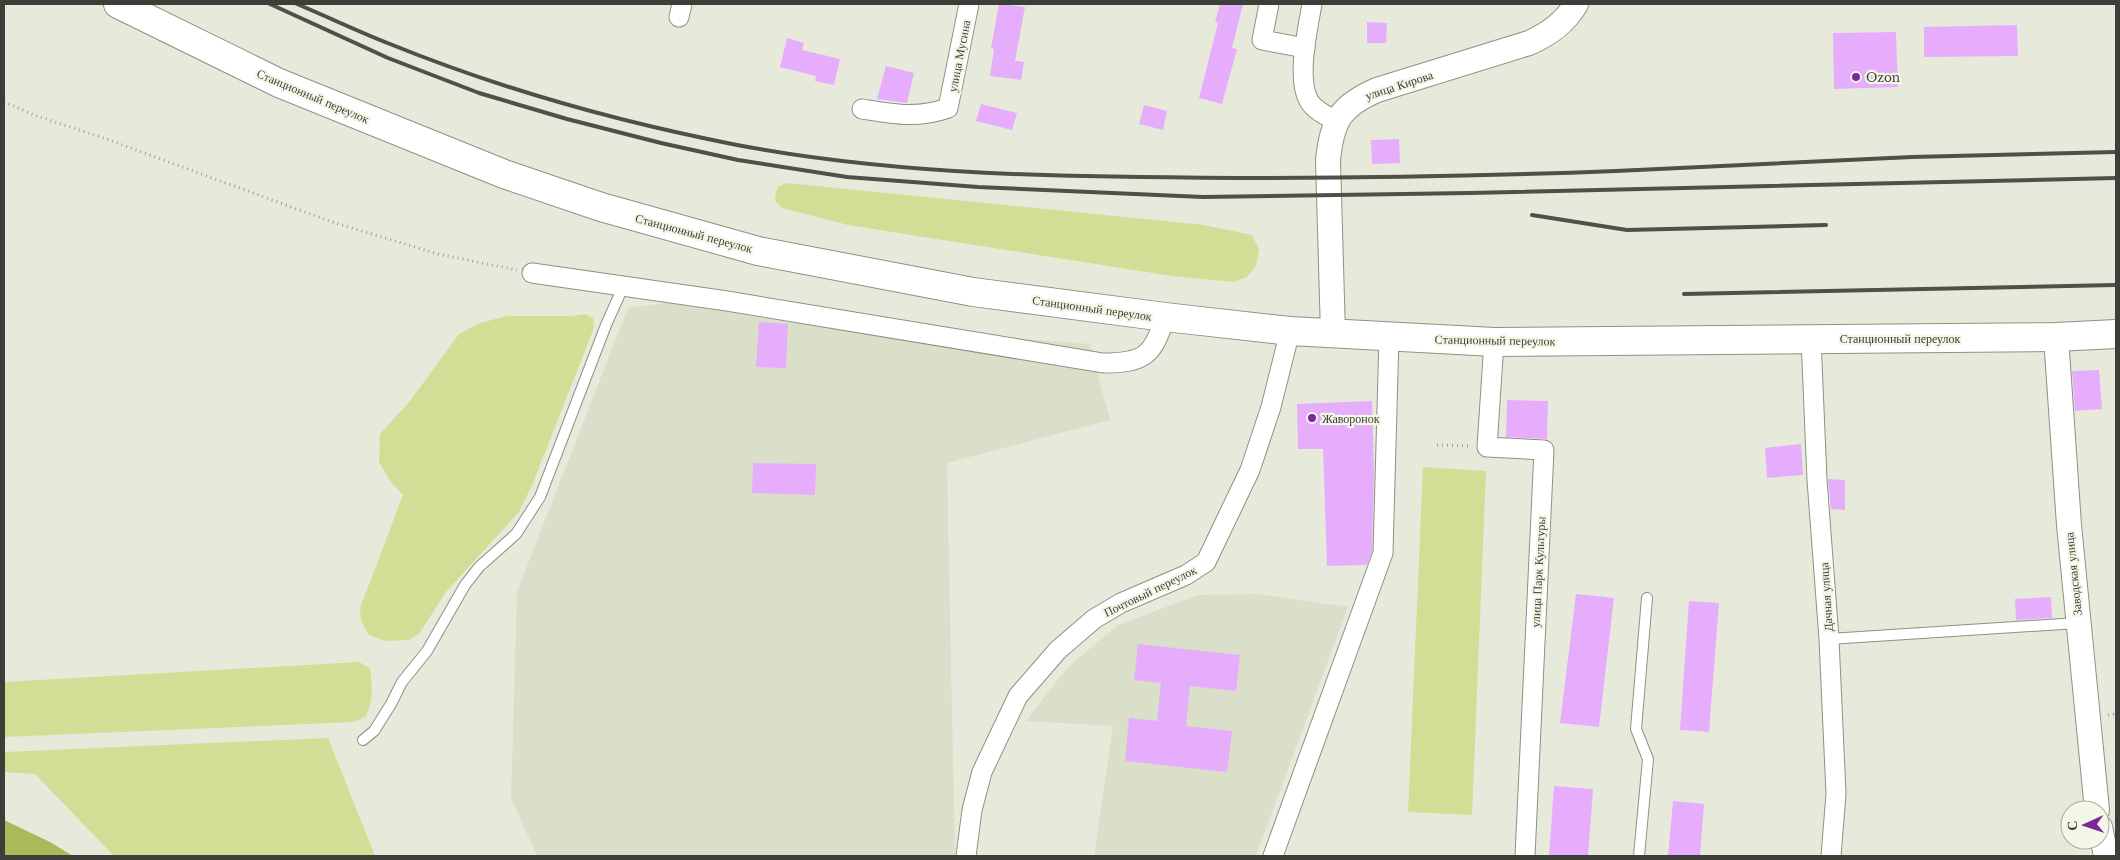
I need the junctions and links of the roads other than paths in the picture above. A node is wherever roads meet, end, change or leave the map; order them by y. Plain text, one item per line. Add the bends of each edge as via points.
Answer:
1 (118, 4) edge
2 (969, 4) edge
3 (1269, 4) edge
4 (1312, 4) edge
5 (1576, 4) edge
6 (1305, 48) junction
7 (862, 109) dead end
8 (1337, 121) junction
9 (532, 273) road end
10 (623, 288) junction
11 (1165, 317) junction
12 (1290, 331) junction
13 (1333, 334) junction
14 (2116, 334) edge
15 (1390, 337) junction
16 (2056, 337) junction
17 (1811, 338) junction
18 (1494, 342) junction
19 (1647, 598) dead end
20 (2078, 623) junction
21 (1829, 639) junction
22 (363, 740) dead end
23 (2096, 800) edge
24 (966, 856) edge
25 (1273, 856) edge
26 (1525, 856) edge
27 (1639, 856) edge
28 (1832, 856) edge

1 - 11 main road, Станционный переулок via 279,83 504,174 602,207 758,251 852,270 973,292
2 - 7 street, улица Мусина via 948,108 934,114 909,116
3 - 6 street via 1262,40
4 - 6 street
5 - 8 street, улица Кирова via 1559,26 1546,35 1377,90 1359,98
6 - 8 street via 1304,87 1309,101 1318,111
8 - 13 street, улица Кирова via 1328,160
9 - 10 street
10 - 11 street via 736,303 1103,363 1132,362 1142,357 1158,341
10 - 22 lane via 540,498 516,534 465,584 427,651 402,682 374,731
11 - 12 main road, Станционный переулок
12 - 13 main road, Станционный переулок
12 - 24 street, Почтовый переулок via 1272,407 1250,470 1206,562 1186,575 1121,603 1094,619 1058,650 1018,696 982,772 972,810
13 - 15 main road, Станционный переулок
14 - 16 main road, Станционный переулок
15 - 18 main road, Станционный переулок
15 - 25 street via 1383,553
16 - 17 main road, Станционный переулок
16 - 20 street, Заводская улица
17 - 18 main road, Станционный переулок
17 - 21 street, Дачная улица
18 - 26 street, улица Парк Культуры via 1487,447 1544,450
19 - 27 lane via 1636,729 1648,759
20 - 21 lane
20 - 23 street, Заводская улица
21 - 28 street, Дачная улица via 1836,794

